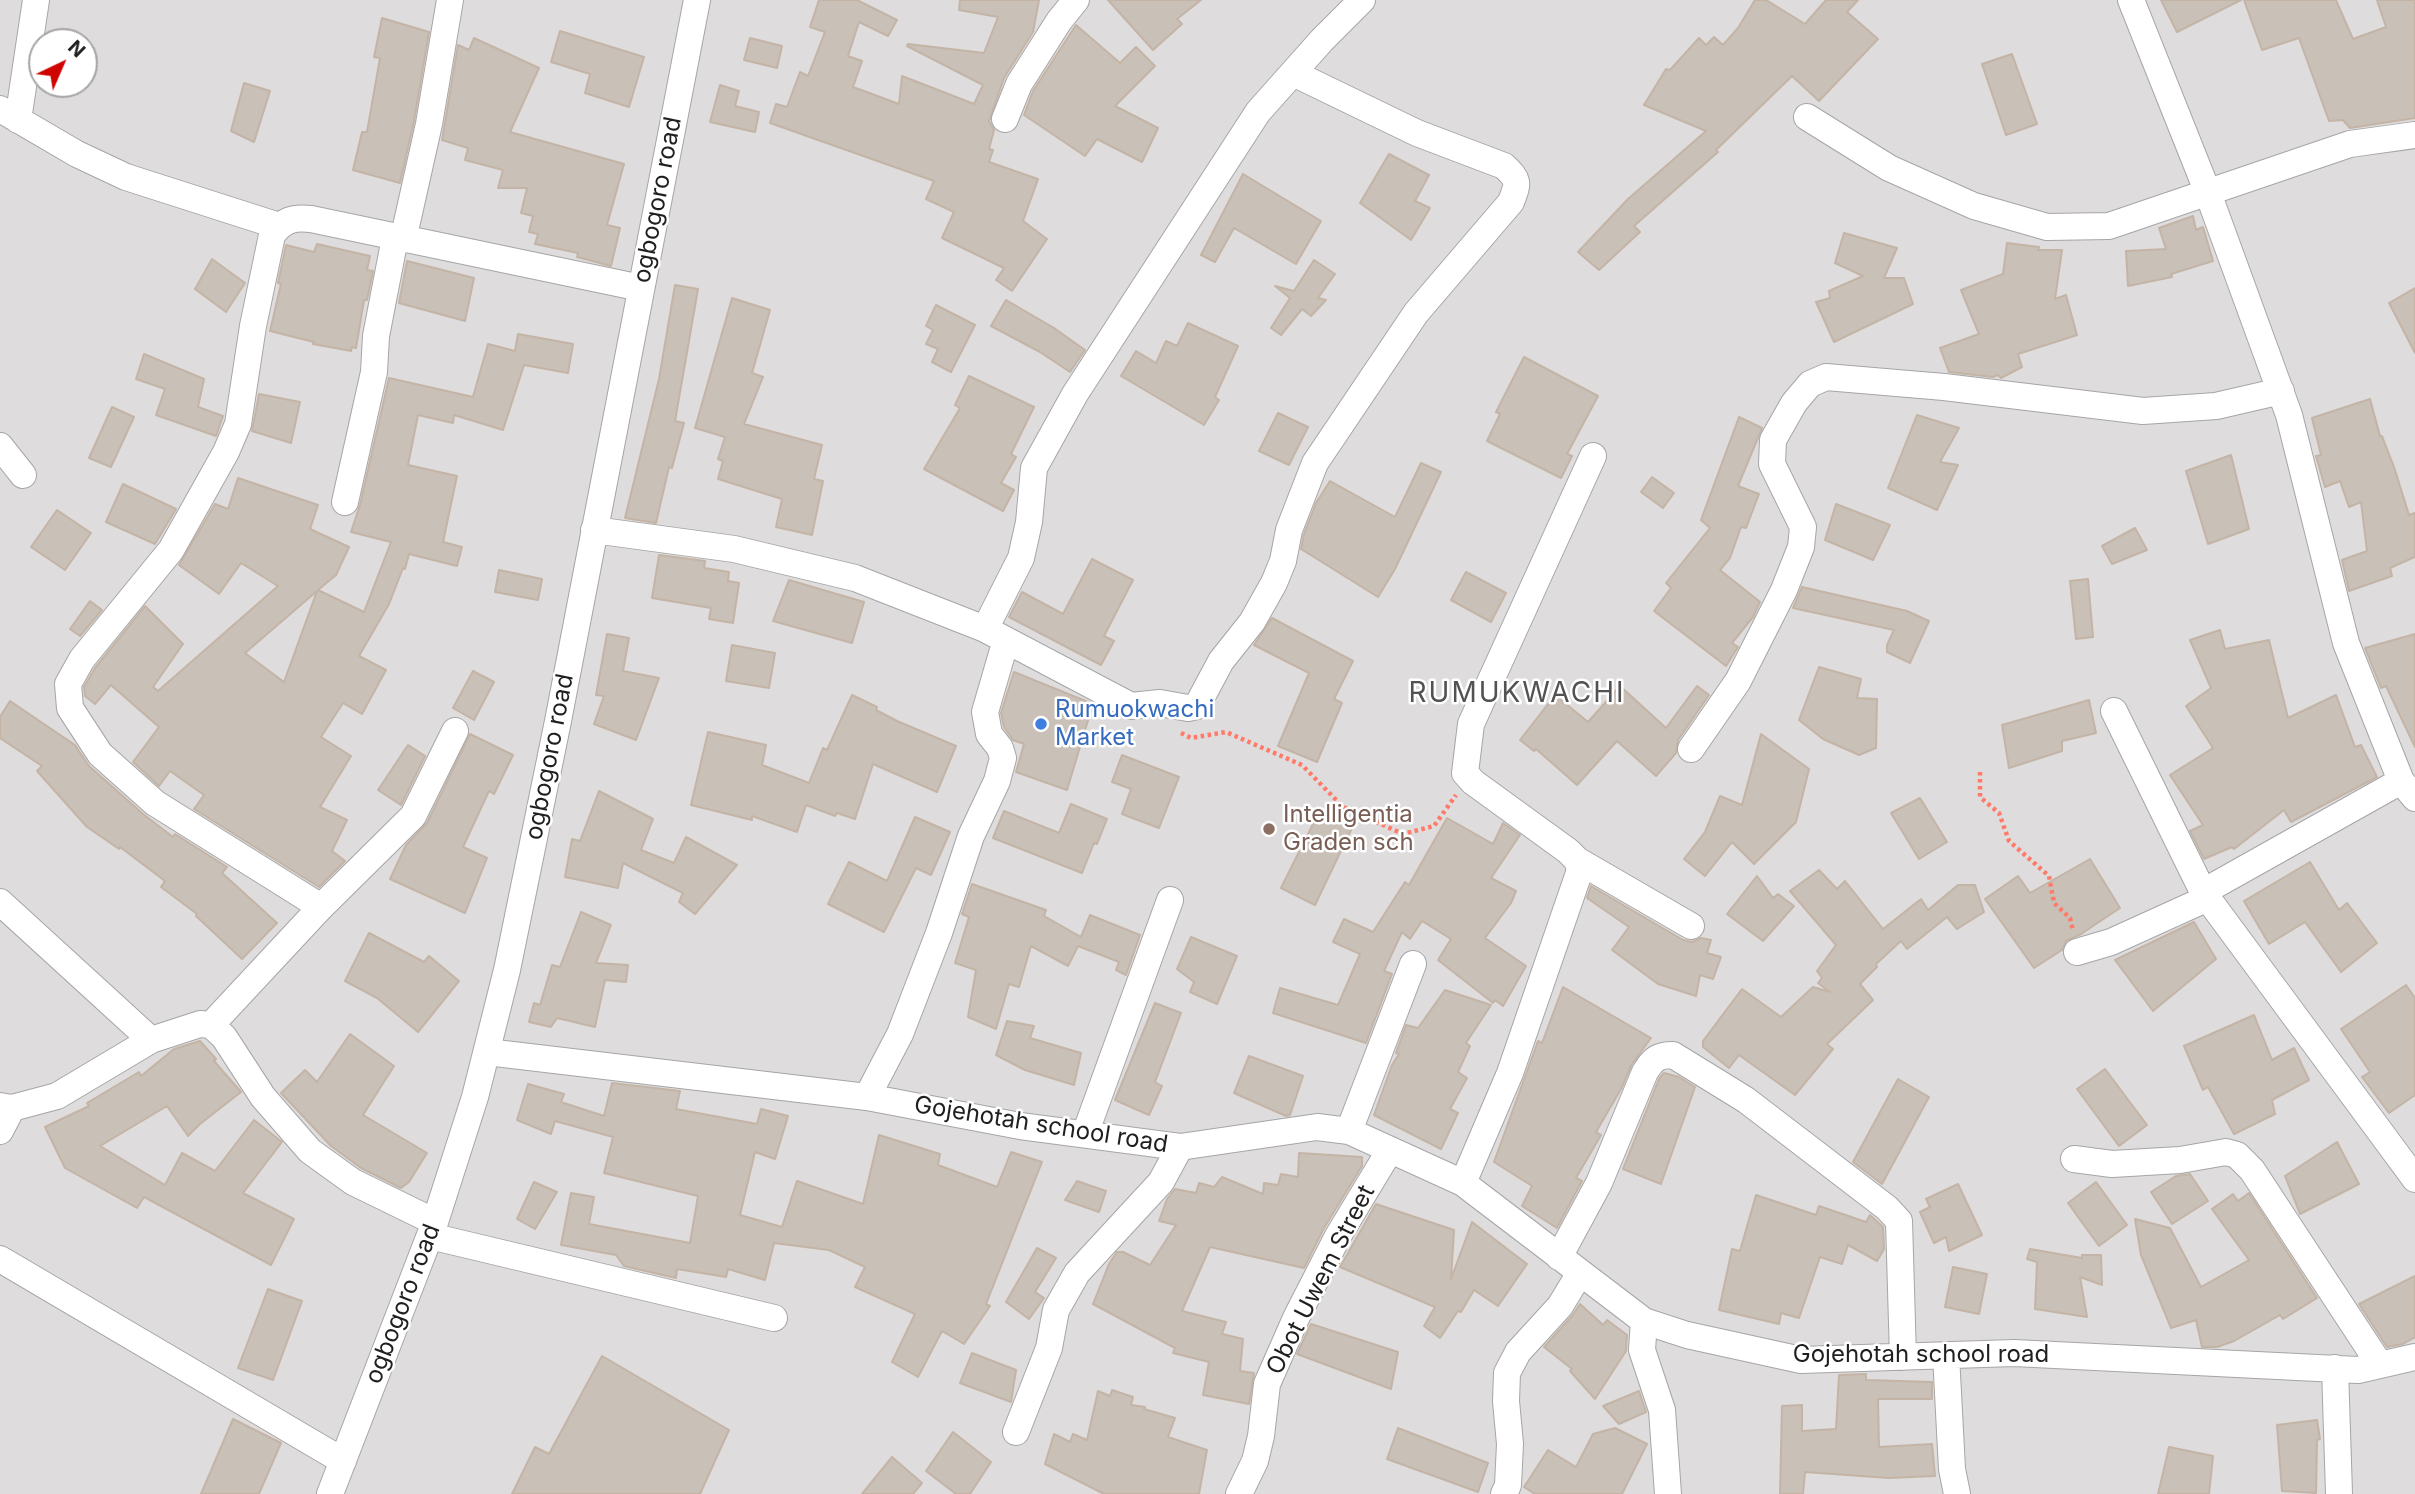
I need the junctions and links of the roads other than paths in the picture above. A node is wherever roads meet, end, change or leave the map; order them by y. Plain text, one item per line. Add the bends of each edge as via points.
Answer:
1 (36, 0) edge
2 (450, 0) edge
3 (697, 0) edge
4 (1076, 0) edge
5 (1362, 0) edge
6 (2132, 0) edge
7 (1293, 73) junction
8 (9, 115) edge
9 (1807, 117) dead end
10 (1005, 119) dead end
11 (2415, 135) edge
12 (2208, 193) junction
13 (279, 226) junction
14 (399, 239) junction
15 (640, 288) junction
16 (2281, 391) junction
17 (0, 446) edge
18 (1593, 456) dead end
19 (23, 475) dead end
20 (345, 502) dead end
21 (594, 530) junction
22 (995, 634) junction
23 (2114, 711) dead end
24 (456, 731) dead end
25 (1691, 749) dead end
26 (2408, 790) edge
27 (1577, 860) junction
28 (2206, 895) junction
29 (1170, 900) dead end
30 (0, 902) edge
31 (321, 907) junction
32 (1691, 926) dead end
33 (2077, 952) road end
34 (1413, 964) dead end
35 (211, 1025) junction
36 (150, 1041) junction
37 (486, 1052) junction
38 (867, 1097) junction
39 (4, 1115) edge
40 (1349, 1131) junction
41 (1085, 1134) junction
42 (1180, 1147) junction
43 (1390, 1150) junction
44 (2074, 1159) dead end
45 (2415, 1179) edge
46 (1463, 1183) junction
47 (433, 1229) junction
48 (1559, 1257) junction
49 (0, 1259) edge
50 (1580, 1273) junction
51 (774, 1318) dead end
52 (1644, 1321) junction
53 (1946, 1355) junction
54 (1903, 1357) junction
55 (2415, 1357) edge
56 (2380, 1365) junction
57 (2335, 1368) junction
58 (1016, 1432) dead end
59 (343, 1461) junction
60 (330, 1494) edge
61 (1238, 1494) edge
62 (1504, 1494) edge
63 (1668, 1494) edge
64 (1957, 1494) edge
65 (2339, 1494) edge

1 - 8 street
2 - 14 street via 429,124
3 - 15 street, ogbogoro road
4 - 10 street via 1019,84
5 - 7 street
6 - 12 street
7 - 22 street via 1258,112 1074,394 1034,468 1021,558
7 - 22 street via 1416,133 1504,166 1517,186 1511,202 1416,313 1315,463 1274,583 1252,622 1221,660 1197,706 1131,706
8 - 13 street via 127,177
9 - 12 street via 1889,168 1973,206 2047,227 2109,226
11 - 12 street via 2350,144
12 - 16 street
13 - 14 street via 294,218 311,219
13 - 31 street via 272,235 253,326 238,424 226,452 171,550 82,659 68,684 70,708 100,754 155,803
14 - 15 street
14 - 20 street
15 - 21 street, ogbogoro road
16 - 25 street via 2216,406 2143,411 1826,377 1810,384 1773,440 1772,464 1803,527 1801,547 1738,681
16 - 26 street via 2346,643
17 - 19 street
18 - 27 street via 1471,724 1465,764 1469,778
21 - 22 street via 734,550 855,578
21 - 37 street, ogbogoro road via 508,970
22 - 38 street via 985,712 989,734 1003,758 997,781 971,836 900,1034
23 - 28 street
24 - 31 street via 413,817
26 - 28 street
27 - 32 street
27 - 46 street via 1580,870 1510,1073
28 - 33 street via 2111,942
28 - 45 street
29 - 41 street
30 - 36 street
31 - 35 street
34 - 40 street
35 - 36 street via 200,1024
35 - 47 street via 224,1037 262,1097 310,1152
36 - 39 street via 57,1096
37 - 38 street, Gojehotah school road
37 - 47 street, ogbogoro road
38 - 41 street, Gojehotah school road
40 - 42 street, Gojehotah school road via 1317,1127
40 - 43 street, Gojehotah school road
41 - 42 street, Gojehotah school road
42 - 58 street via 1161,1182 1071,1282 1056,1310 1049,1348
43 - 46 street, Gojehotah school road
43 - 61 street, Obot Uwem Street via 1296,1318 1267,1384 1255,1461
44 - 56 street via 2112,1164 2226,1152 2237,1155 2252,1170
46 - 48 street, Gojehotah school road
47 - 51 street
47 - 59 street, ogbogoro road
48 - 50 street, Gojehotah school road
48 - 54 street via 1599,1183 1645,1072 1653,1059 1673,1055 1746,1100 1899,1221
49 - 59 street
50 - 52 street, Gojehotah school road
50 - 62 street via 1507,1373 1510,1444
52 - 54 street, Gojehotah school road via 1801,1360
52 - 63 street via 1642,1350 1662,1410
53 - 54 street, Gojehotah school road
53 - 57 street, Gojehotah school road via 2014,1353
53 - 64 street
55 - 56 street, Gojehotah school road
56 - 57 street, Gojehotah school road via 2358,1370
57 - 65 street
59 - 60 street, ogbogoro road

